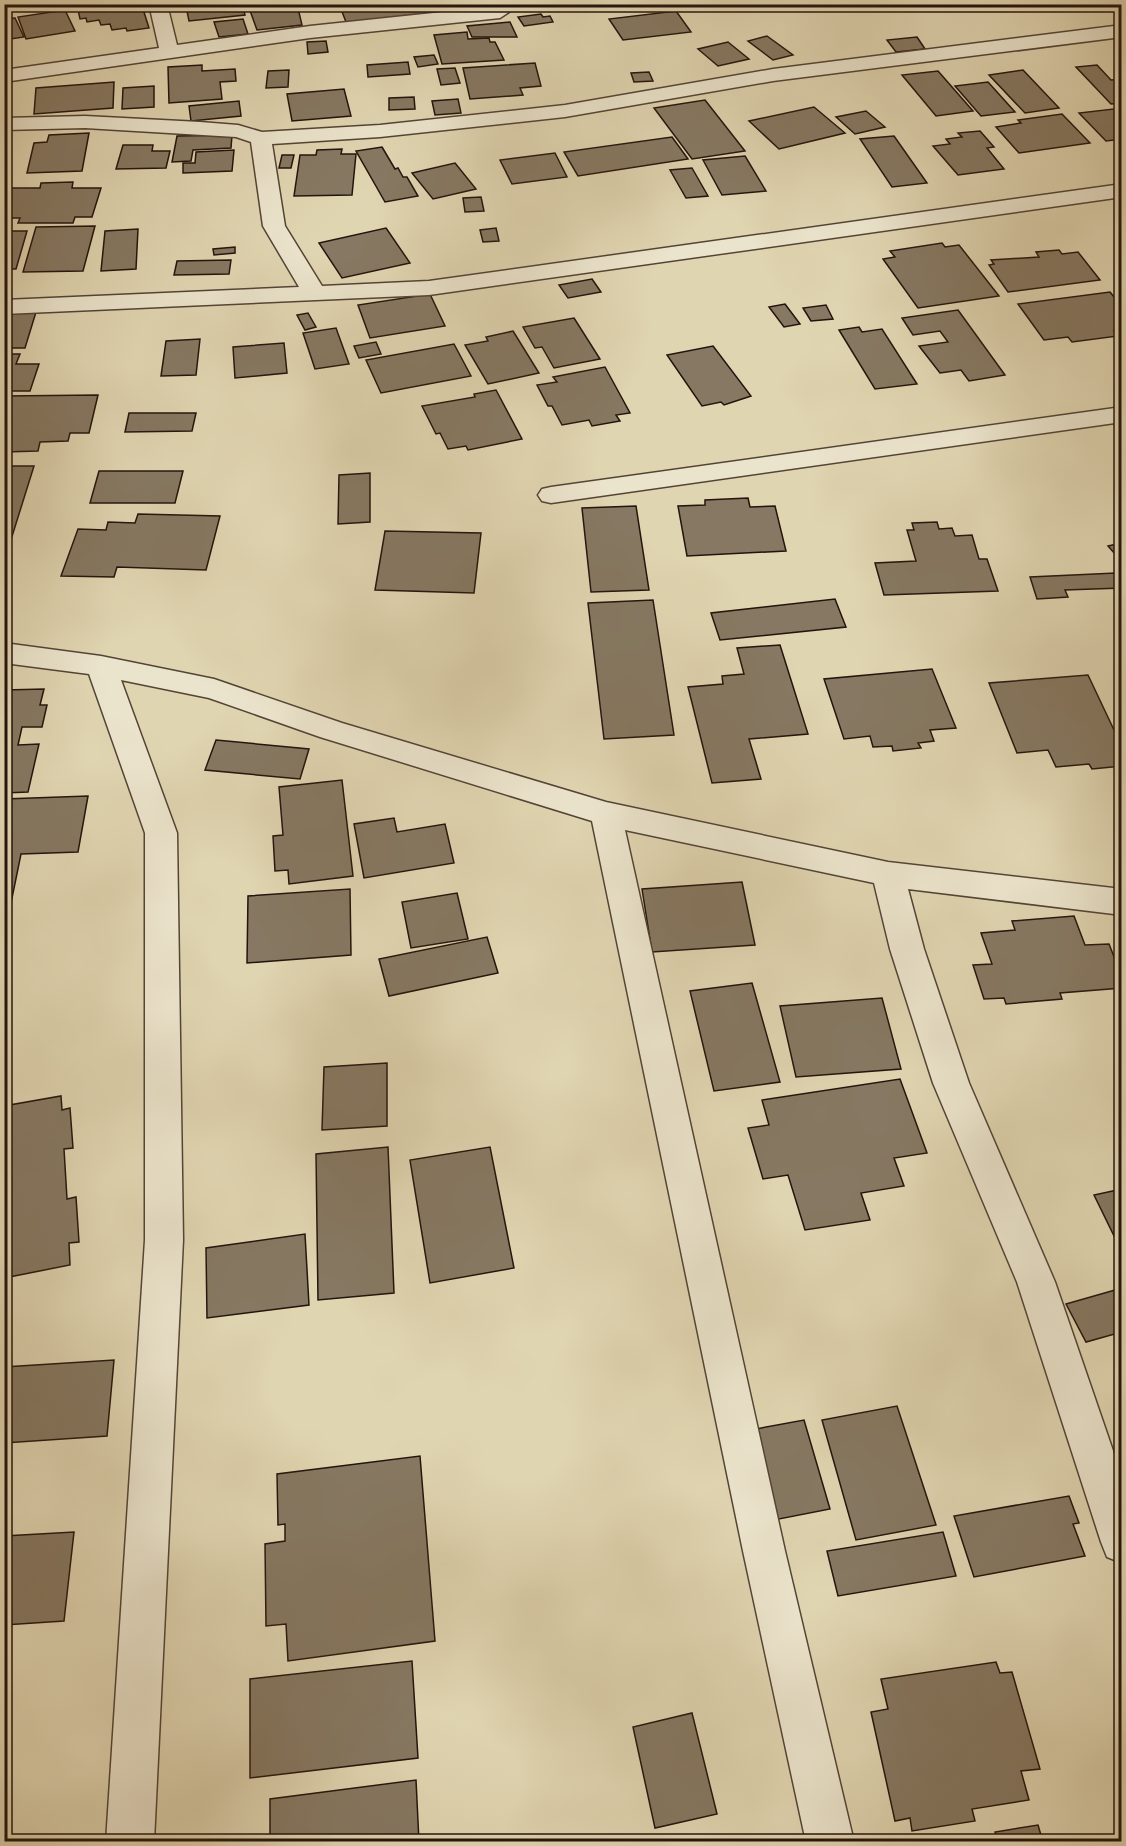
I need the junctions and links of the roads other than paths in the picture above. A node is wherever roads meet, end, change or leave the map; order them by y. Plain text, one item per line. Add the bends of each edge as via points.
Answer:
1 (158, 4) edge
2 (500, 12) dead end
3 (1122, 31) edge
4 (169, 51) junction
5 (4, 76) edge
6 (4, 124) edge
7 (261, 138) junction
8 (1122, 190) edge
9 (314, 292) junction
10 (4, 307) edge
11 (1122, 414) edge
12 (551, 495) dead end
13 (4, 653) edge
14 (101, 666) junction
15 (606, 814) junction
16 (888, 874) junction
17 (1122, 902) edge
18 (1122, 1542) edge
19 (130, 1842) edge
20 (830, 1842) edge

1 - 4 street
2 - 4 street
3 - 7 street via 773,75 565,111 380,131
4 - 5 street
6 - 7 street via 85,122 200,128 238,131
7 - 9 street via 274,226
8 - 9 street via 429,288
9 - 10 street
11 - 12 street
13 - 14 street
14 - 15 street via 214,689 331,730
14 - 19 street via 160,833 164,1240
15 - 16 street
15 - 20 street
16 - 17 street
16 - 18 street via 907,949 951,1083 1036,1282

